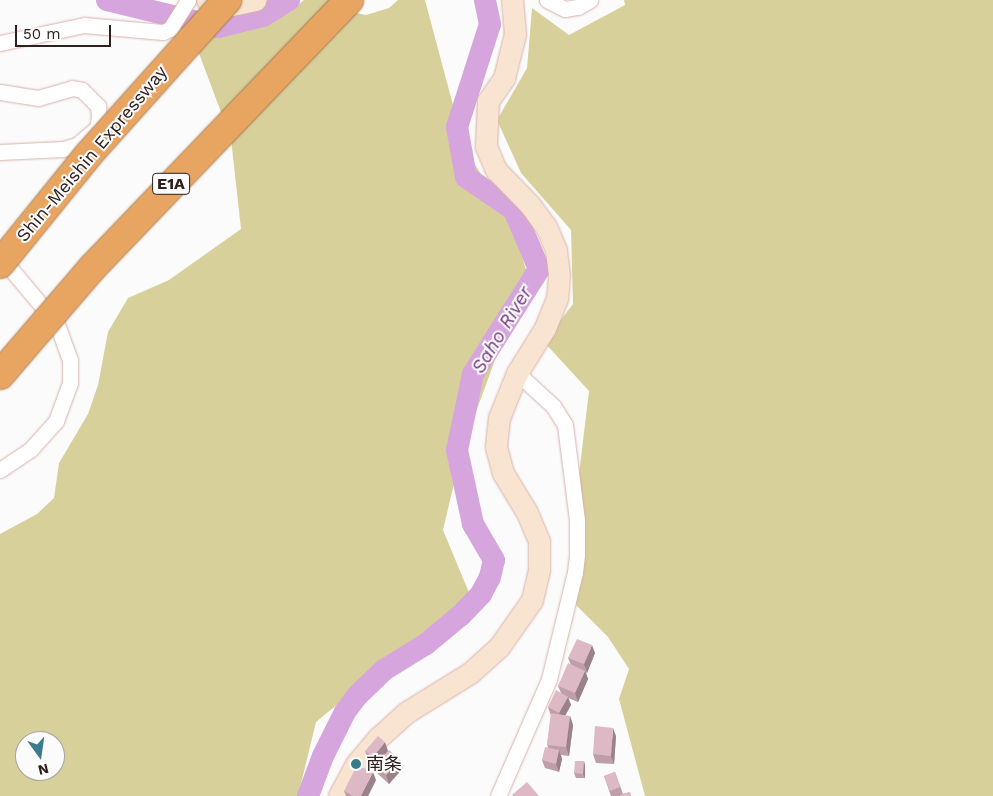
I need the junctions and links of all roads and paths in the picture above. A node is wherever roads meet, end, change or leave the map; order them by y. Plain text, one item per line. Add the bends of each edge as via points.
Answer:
1 (194, 0) edge
2 (227, 0) edge
3 (255, 0) edge
4 (349, 0) edge
5 (512, 0) edge
6 (546, 0) edge
7 (590, 0) edge
8 (0, 43) edge
9 (0, 92) edge
10 (0, 152) edge
11 (0, 255) edge
12 (0, 264) edge
13 (516, 373) junction
14 (0, 375) edge
15 (0, 470) edge
16 (339, 796) edge
17 (498, 796) edge

1 - 3 main road via 232,5
1 - 8 street via 170,28 153,34 84,24
2 - 12 highway, Shin-Meishin Expressway, bridge via 89,154
4 - 14 highway, E1A, bridge via 93,267
5 - 13 main road via 515,34 504,78 488,101 486,146 496,170 546,227 556,250 559,275 554,306
6 - 7 street via 565,9 578,7
9 - 10 street via 38,98 72,88 82,90 98,106 99,117 97,128 78,145 63,149
11 - 15 street via 57,324 70,360 70,383 56,421 44,437
13 - 16 main road via 499,418 496,446 503,473 526,511 538,541 539,570 532,600 499,647 470,673 407,712 378,738 356,764
13 - 17 street via 553,406 565,425 577,520 577,555 576,572 549,679

